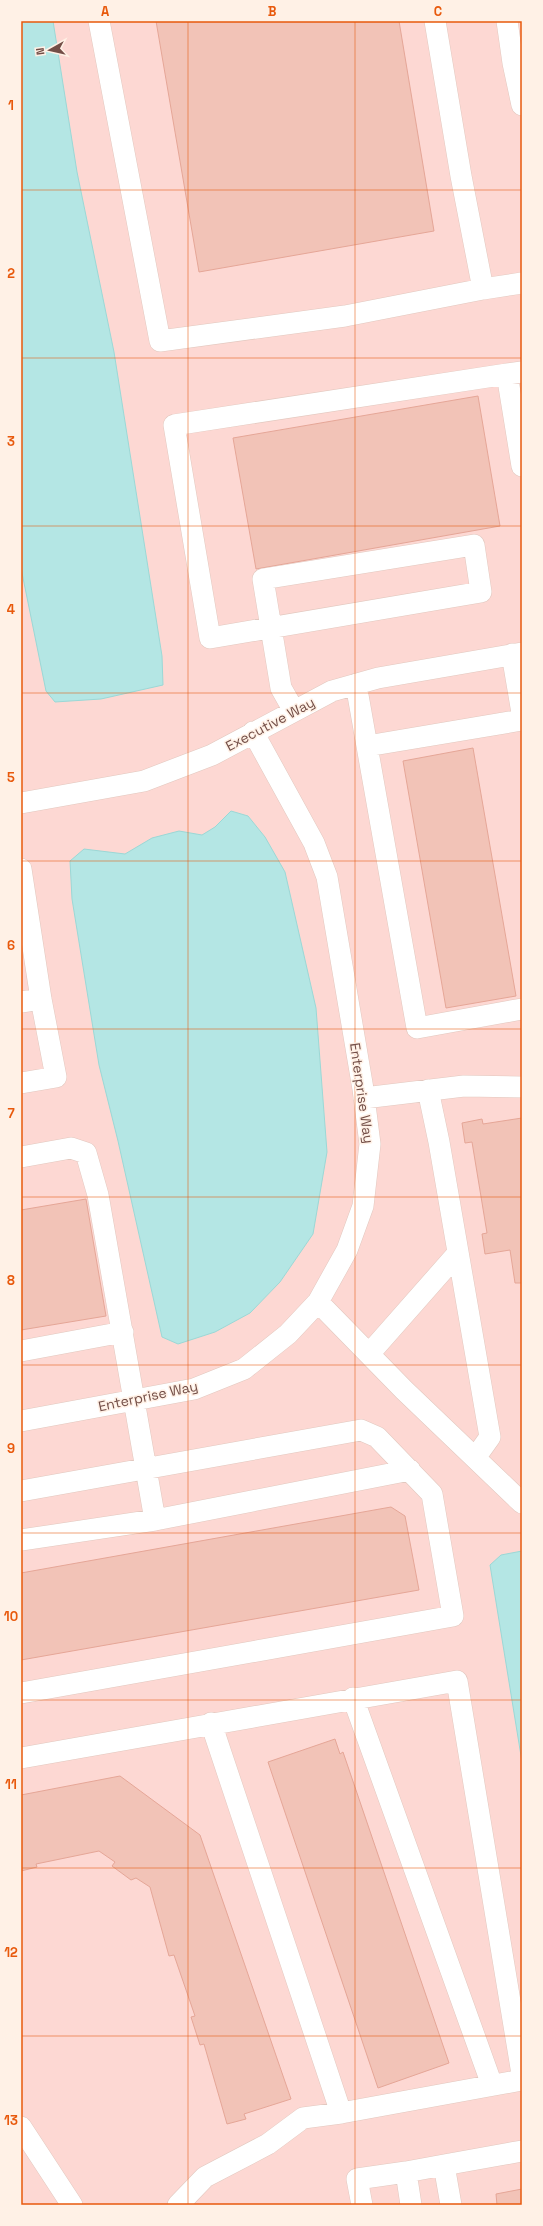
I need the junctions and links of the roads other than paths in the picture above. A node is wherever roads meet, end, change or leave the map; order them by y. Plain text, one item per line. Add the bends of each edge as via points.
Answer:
1 (99, 21) edge
2 (434, 21) edge
3 (506, 21) edge
4 (522, 106) edge
5 (522, 283) edge
6 (483, 289) junction
7 (514, 373) edge
8 (522, 466) edge
9 (271, 627) junction
10 (517, 654) edge
11 (356, 684) junction
12 (294, 711) junction
13 (522, 713) edge
14 (522, 720) edge
15 (253, 732) junction
16 (367, 746) junction
17 (21, 803) edge
18 (21, 873) edge
19 (31, 1000) edge
20 (522, 1009) edge
21 (21, 1083) edge
22 (522, 1087) edge
23 (428, 1090) junction
24 (364, 1098) junction
25 (21, 1157) edge
26 (458, 1253) junction
27 (318, 1302) junction
28 (123, 1332) junction
29 (21, 1351) edge
30 (369, 1354) junction
31 (135, 1400) junction
32 (21, 1421) edge
33 (475, 1458) junction
34 (147, 1470) junction
35 (410, 1470) junction
36 (21, 1491) edge
37 (522, 1503) edge
38 (155, 1520) junction
39 (21, 1540) edge
40 (21, 1693) edge
41 (353, 1698) junction
42 (211, 1723) junction
43 (21, 1758) edge
44 (522, 2074) edge
45 (522, 2080) edge
46 (492, 2085) junction
47 (341, 2113) junction
48 (21, 2127) edge
49 (522, 2152) edge
50 (444, 2165) junction
51 (406, 2172) junction
52 (72, 2205) edge
53 (178, 2205) edge
54 (362, 2205) edge
55 (411, 2205) edge
56 (451, 2205) edge

1 - 6 street via 160,341 345,316
2 - 6 street
3 - 4 street
5 - 6 street
7 - 8 street
7 - 9 street via 174,425 210,638
9 - 9 street via 263,578 474,545 481,592
9 - 12 street via 281,688
10 - 11 street, Executive Way
10 - 13 street
11 - 12 street, Executive Way via 332,691
11 - 16 street
12 - 15 street, Executive Way
14 - 16 street
15 - 17 street, Executive Way via 212,755 144,781
15 - 24 street, Enterprise Way via 314,842 327,877
16 - 20 street via 417,1028
18 - 19 street
19 - 21 street via 56,1077
22 - 23 street via 464,1086
23 - 24 street
23 - 26 street
24 - 27 street, Enterprise Way via 370,1144 363,1206 347,1250
25 - 28 street via 71,1148 86,1153 98,1195
26 - 30 street
26 - 33 street via 490,1437
27 - 30 street
27 - 31 street, Enterprise Way via 288,1334 244,1368 194,1389
28 - 29 street
28 - 31 street
30 - 33 street
31 - 32 street, Enterprise Way
31 - 34 street
33 - 37 street
34 - 35 street via 362,1430 377,1437
34 - 36 street
34 - 38 street
35 - 38 street
35 - 40 street via 432,1494 453,1616
38 - 39 street
41 - 42 street
41 - 44 street via 457,1681
41 - 46 street
42 - 43 street
42 - 47 street
45 - 46 street
46 - 47 street
47 - 53 street via 303,2118 268,2144 205,2177
48 - 52 street
49 - 50 street
50 - 51 street
50 - 56 street
51 - 54 street via 357,2179
51 - 55 street

